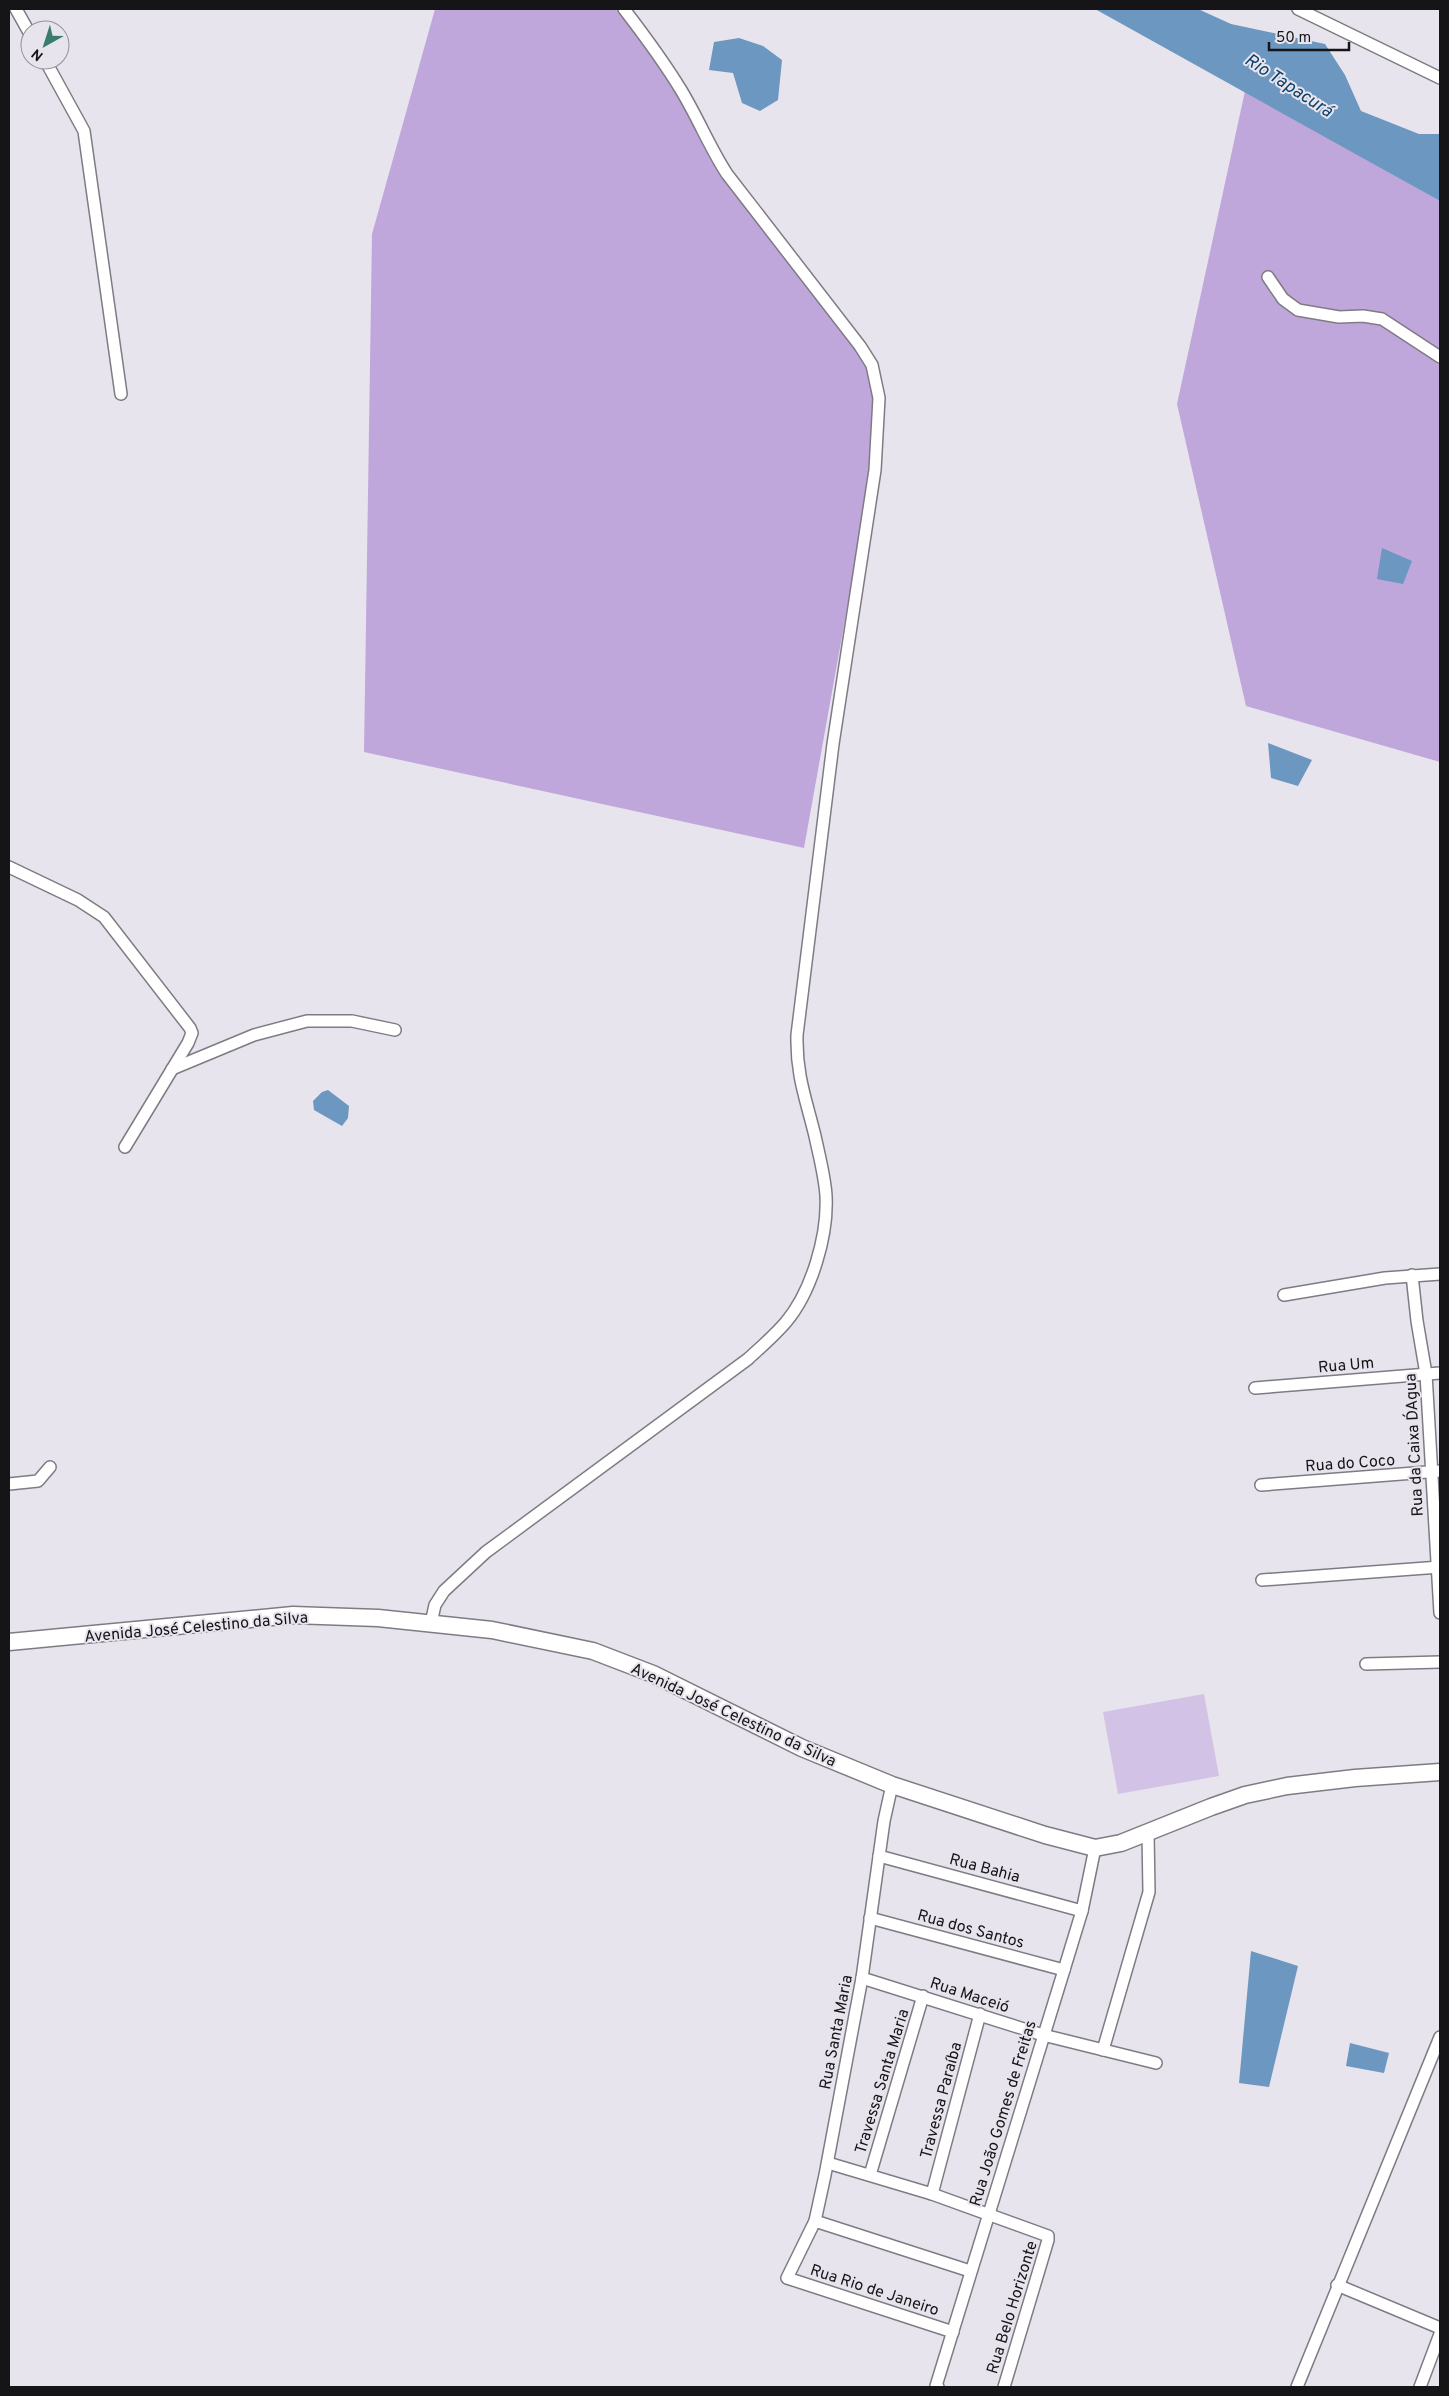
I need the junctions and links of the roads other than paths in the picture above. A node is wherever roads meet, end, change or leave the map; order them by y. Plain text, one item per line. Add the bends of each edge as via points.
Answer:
1 (16, 9) edge
2 (624, 9) edge
3 (1298, 9) edge
4 (22, 20) edge
5 (50, 70) edge
6 (1440, 78) edge
7 (1268, 278) dead end
8 (1440, 356) edge
9 (121, 394) dead end
10 (9, 867) edge
11 (395, 1030) dead end
12 (172, 1069) junction
13 (125, 1147) dead end
14 (1440, 1274) edge
15 (1412, 1275) junction
16 (1284, 1295) dead end
17 (1440, 1373) edge
18 (1426, 1374) junction
19 (1255, 1388) dead end
20 (50, 1467) dead end
21 (1435, 1471) edge
22 (9, 1484) edge
23 (1262, 1485) dead end
24 (1439, 1567) edge
25 (1262, 1580) dead end
26 (1440, 1613) edge
27 (432, 1623) junction
28 (9, 1642) edge
29 (1440, 1662) edge
30 (1366, 1664) dead end
31 (1440, 1772) edge
32 (892, 1785) junction
33 (1148, 1833) junction
34 (1095, 1848) junction
35 (879, 1856) junction
36 (1082, 1911) junction
37 (870, 1918) junction
38 (1064, 1970) junction
39 (862, 1978) junction
40 (923, 1996) junction
41 (980, 2014) junction
42 (1043, 2035) junction
43 (1440, 2037) edge
44 (1103, 2050) junction
45 (1156, 2063) dead end
46 (828, 2163) junction
47 (870, 2175) junction
48 (932, 2194) junction
49 (988, 2214) junction
50 (815, 2221) junction
51 (970, 2272) junction
52 (787, 2278) joint
53 (1337, 2285) junction
54 (1440, 2328) edge
55 (953, 2332) junction
56 (1440, 2334) edge
57 (1436, 2359) edge
58 (938, 2387) edge
59 (1004, 2387) edge
60 (1297, 2387) edge
61 (1420, 2387) edge

1 - 4 street
2 - 27 street via 682,91 716,157 860,346 872,365 876,379 880,416 875,470 833,744 797,1035 803,1096 815,1135 826,1195 825,1229 803,1295 766,1344 486,1552 444,1591 435,1605
3 - 6 street
5 - 9 street via 84,131
7 - 8 street via 1282,299 1298,310 1338,317 1382,319
10 - 12 street via 87,905 112,924 190,1028 190,1038
11 - 12 street via 352,1021 307,1020 254,1035
12 - 13 street
14 - 15 street
15 - 16 street
15 - 18 street, Rua da Caixa D´Agua
17 - 18 street, Rua Um
18 - 19 street, Rua Um
18 - 21 street, Rua da Caixa D´Agua
20 - 22 street via 38,1481
21 - 23 street, Rua do Coco
21 - 24 street, Rua da Caixa D´Agua
24 - 25 street
24 - 26 street, Rua da Caixa D´Agua
27 - 28 street, Avenida José Celestino da Silva via 293,1615
27 - 32 street, Avenida José Celestino da Silva via 492,1630 593,1651 653,1674 802,1748
29 - 30 street
31 - 33 street, Avenida José Celestino da Silva via 1287,1786 1211,1807
32 - 34 street, Avenida José Celestino da Silva
32 - 35 street, Rua Santa Maria
33 - 34 street, Avenida José Celestino da Silva
33 - 44 street via 1149,1892
34 - 36 street, Rua João Gomes de Freitas
35 - 36 street, Rua Bahia
35 - 37 street, Rua Santa Maria
36 - 38 street, Rua João Gomes de Freitas
37 - 38 street, Rua dos Santos
37 - 39 street, Rua Santa Maria
38 - 42 street, Rua João Gomes de Freitas
39 - 40 street, Rua Maceió
39 - 46 street, Rua Santa Maria
40 - 41 street, Rua Maceió
40 - 47 street, Travessa Santa Maria
41 - 42 street, Rua Maceió
41 - 48 street, Travessa Paraíba
42 - 44 street, Rua Maceió
42 - 49 street, Rua João Gomes de Freitas
43 - 53 street
44 - 45 street, Rua Maceió
46 - 47 street
46 - 50 street, Rua Santa Maria
47 - 48 street
48 - 49 street
49 - 51 street, Rua João Gomes de Freitas
49 - 59 street, Rua Belo Horizonte via 1048,2236
50 - 51 street
50 - 52 street, Rua Santa Maria
51 - 55 street, Rua João Gomes de Freitas
52 - 55 street, Rua Rio de Janeiro
53 - 54 street
53 - 60 street
55 - 58 street, Rua João Gomes de Freitas
56 - 57 street
57 - 61 street

